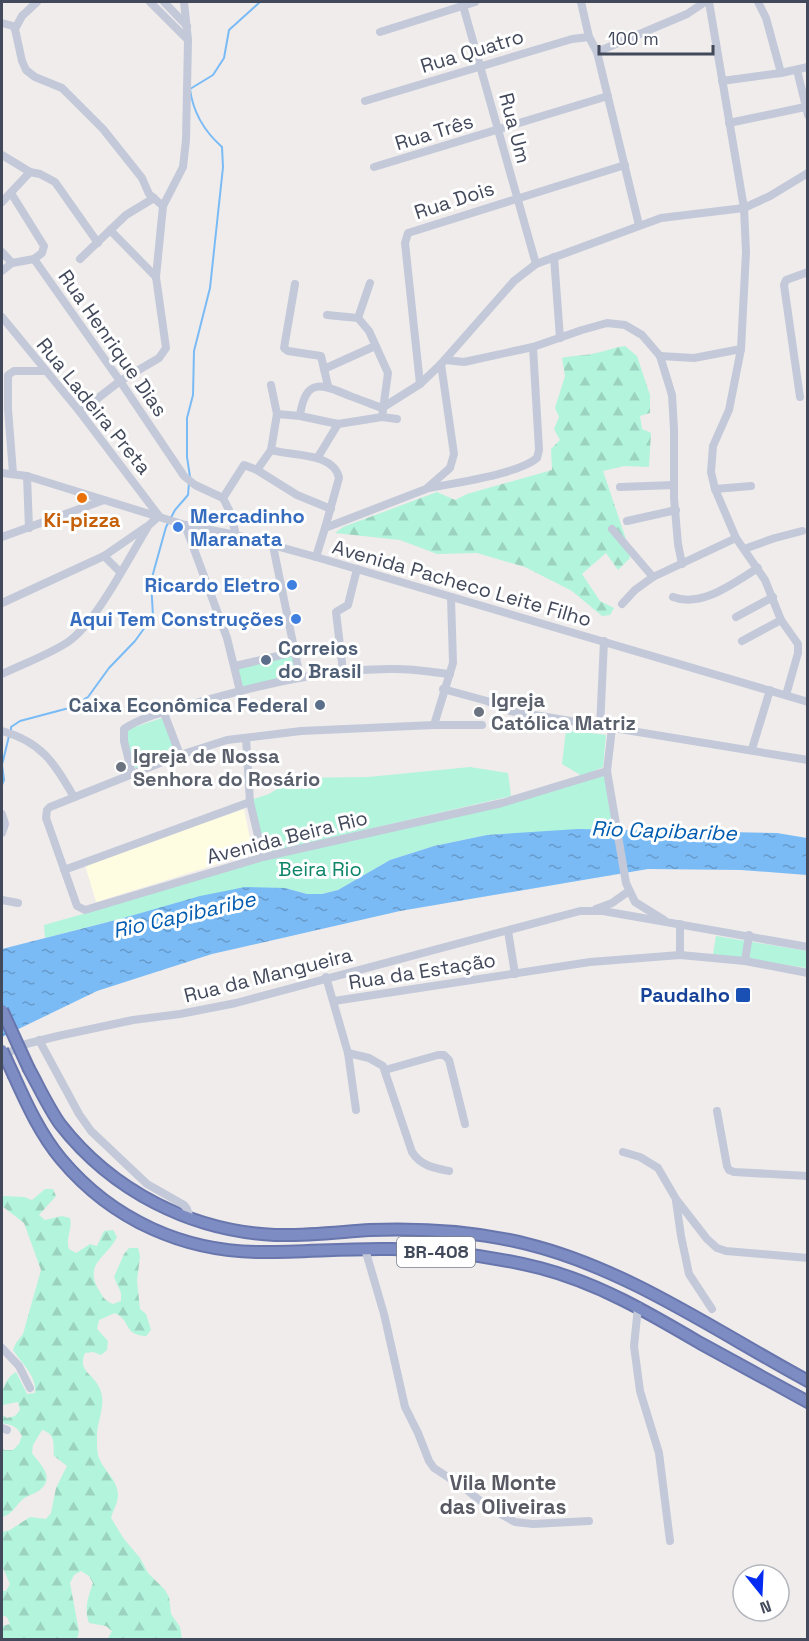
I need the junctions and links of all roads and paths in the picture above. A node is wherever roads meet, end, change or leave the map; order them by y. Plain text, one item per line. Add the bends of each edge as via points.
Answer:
1 (38, 2) edge
2 (150, 2) edge
3 (164, 2) edge
4 (184, 2) edge
5 (475, 2) edge
6 (581, 2) edge
7 (707, 2) edge
8 (758, 2) edge
9 (463, 3) edge
10 (2, 23) edge
11 (187, 26) junction
12 (15, 28) junction
13 (381, 32) dead end
14 (589, 37) junction
15 (188, 40) junction
16 (597, 52) junction
17 (480, 65) junction
18 (807, 67) edge
19 (797, 70) junction
20 (781, 73) junction
21 (722, 81) junction
22 (608, 96) junction
23 (365, 101) dead end
24 (806, 111) edge
25 (729, 123) junction
26 (498, 129) junction
27 (2, 155) edge
28 (625, 165) junction
29 (374, 167) dead end
30 (30, 172) junction
31 (807, 173) edge
32 (11, 193) junction
33 (154, 198) junction
34 (517, 198) junction
35 (2, 202) edge
36 (163, 207) junction
37 (744, 208) junction
38 (639, 225) junction
39 (111, 230) junction
40 (98, 243) junction
41 (2, 252) edge
42 (554, 256) junction
43 (34, 259) junction
44 (80, 259) dead end
45 (12, 263) junction
46 (536, 264) junction
47 (2, 271) edge
48 (807, 272) edge
49 (156, 277) junction
50 (369, 283) dead end
51 (295, 284) dead end
52 (327, 315) dead end
53 (2, 317) edge
54 (358, 318) junction
55 (560, 338) junction
56 (375, 346) junction
57 (532, 347) junction
58 (741, 349) junction
59 (660, 356) junction
60 (443, 362) junction
61 (324, 369) junction
62 (45, 371) junction
63 (120, 381) junction
64 (420, 384) junction
65 (271, 385) dead end
66 (328, 386) junction
67 (800, 397) dead end
68 (382, 408) junction
69 (80, 412) junction
70 (277, 414) junction
71 (300, 416) junction
72 (382, 417) junction
73 (397, 419) dead end
74 (338, 424) junction
75 (271, 450) junction
76 (318, 457) junction
77 (257, 470) junction
78 (2, 473) edge
79 (13, 473) junction
80 (27, 476) junction
81 (674, 485) junction
82 (751, 486) dead end
83 (620, 487) dead end
84 (426, 489) junction
85 (715, 489) junction
86 (223, 498) junction
87 (105, 500) junction
88 (331, 509) junction
89 (676, 510) junction
90 (166, 519) junction
91 (627, 521) dead end
92 (149, 525) junction
93 (185, 525) junction
94 (29, 528) junction
95 (325, 528) junction
96 (612, 529) dead end
97 (802, 531) dead end
98 (236, 535) junction
99 (2, 537) edge
100 (736, 538) junction
101 (273, 546) junction
102 (744, 549) junction
103 (104, 556) junction
104 (316, 557) junction
105 (682, 564) junction
106 (758, 568) junction
107 (357, 569) junction
108 (120, 572) junction
109 (653, 577) junction
110 (450, 597) junction
111 (673, 597) dead end
112 (773, 597) junction
113 (2, 603) edge
114 (622, 604) dead end
115 (736, 617) dead end
116 (781, 620) junction
117 (604, 641) junction
118 (742, 641) dead end
119 (294, 652) junction
120 (235, 666) junction
121 (343, 671) junction
122 (2, 674) edge
123 (450, 674) junction
124 (300, 677) junction
125 (443, 689) junction
126 (770, 690) junction
127 (240, 691) junction
128 (786, 695) junction
129 (807, 702) edge
130 (164, 713) junction
131 (434, 725) junction
132 (482, 725) dead end
133 (600, 727) junction
134 (612, 728) junction
135 (3, 732) edge
136 (246, 738) junction
137 (752, 749) junction
138 (180, 755) junction
139 (807, 760) edge
140 (607, 771) junction
141 (132, 774) junction
142 (74, 797) junction
143 (250, 802) junction
144 (2, 814) edge
145 (2, 833) edge
146 (263, 857) junction
147 (64, 870) junction
148 (627, 887) junction
149 (2, 900) edge
150 (18, 903) dead end
151 (590, 910) junction
152 (671, 923) junction
153 (680, 924) junction
154 (508, 931) junction
155 (749, 935) junction
156 (807, 947) edge
157 (680, 955) junction
158 (745, 960) junction
159 (807, 973) edge
160 (515, 974) junction
161 (326, 977) junction
162 (334, 1001) junction
163 (2, 1010) edge
164 (39, 1040) junction
165 (2, 1050) edge
166 (348, 1053) junction
167 (2, 1056) edge
168 (385, 1070) junction
169 (356, 1110) dead end
170 (717, 1111) dead end
171 (465, 1124) dead end
172 (623, 1152) dead end
173 (449, 1172) dead end
174 (807, 1176) edge
175 (676, 1199) junction
176 (190, 1219) junction
177 (365, 1249) junction
178 (807, 1258) edge
179 (638, 1307) junction
180 (712, 1308) dead end
181 (2, 1348) edge
182 (807, 1381) edge
183 (30, 1388) dead end
184 (807, 1402) edge
185 (589, 1521) dead end
186 (670, 1540) dead end

1 - 12 street
2 - 15 street
3 - 11 street
4 - 11 street
5 - 9 street
6 - 14 street
7 - 16 street
7 - 21 street
8 - 20 street
9 - 13 street
9 - 17 street, Rua Um
10 - 12 street
11 - 15 street
12 - 33 street via 26,70 62,88 103,129
14 - 16 street
14 - 17 street, Rua Quatro
15 - 36 street via 184,156
16 - 22 street
17 - 23 street, Rua Quatro
17 - 26 street, Rua Um
18 - 19 street
19 - 20 street
19 - 24 street
20 - 21 street
21 - 25 street
22 - 26 street, Rua Três
22 - 28 street
24 - 25 street
25 - 37 street
26 - 29 street, Rua Três
26 - 34 street, Rua Um
27 - 30 street
28 - 34 street, Rua Dois
28 - 38 street
30 - 32 street
30 - 40 street via 60,187
31 - 37 street
32 - 35 street
32 - 43 street, Rua Henrique Dias via 44,246
33 - 36 street
33 - 39 street via 126,215
34 - 46 street, Rua Um
34 - 64 street, Rua Dois via 410,231 406,237
36 - 49 street
37 - 38 street via 674,216
37 - 58 street
38 - 42 street
39 - 40 street
39 - 49 street
40 - 44 street
41 - 45 street
42 - 46 street
42 - 55 street
43 - 45 street
43 - 63 street, Rua Henrique Dias
45 - 47 street
46 - 60 street via 514,281
48 - 67 street via 785,281
49 - 63 street via 165,350 159,358
50 - 54 street
51 - 61 street via 284,346 288,351 321,356
52 - 54 street
53 - 62 street, Rua Ladeira Preta
54 - 56 street
55 - 57 street
55 - 59 street via 607,323 625,325 642,335
56 - 61 street
56 - 68 street via 387,373
57 - 60 street via 464,362
57 - 84 street via 537,458 517,468
58 - 59 street via 694,358
58 - 85 street via 729,410 713,446 711,472
59 - 81 street via 674,411
60 - 64 street
60 - 84 street via 453,460 447,472
61 - 66 street
62 - 69 street, Rua Ladeira Preta
62 - 79 street via 14,371 8,375
63 - 69 street
63 - 86 street, Rua Henrique Dias via 184,476
64 - 68 street
65 - 70 street
66 - 68 street
66 - 71 street via 315,387 306,394
68 - 72 street
69 - 90 street, Rua Ladeira Preta
70 - 71 street
70 - 75 street
71 - 74 street
72 - 73 street
72 - 74 street
74 - 76 street
75 - 76 street
75 - 77 street
76 - 88 street via 339,476
77 - 86 street via 244,465
77 - 88 street via 297,495
78 - 79 street, Avenida Pacheco Leite Filho
79 - 80 street, Avenida Pacheco Leite Filho
80 - 87 street, Avenida Pacheco Leite Filho
80 - 94 street
81 - 83 street
81 - 89 street
82 - 85 street
84 - 95 street
85 - 100 street
86 - 98 street
87 - 90 street, Avenida Pacheco Leite Filho
87 - 94 street
88 - 95 street
89 - 91 street
89 - 105 street
90 - 92 street
90 - 93 street, Avenida Pacheco Leite Filho
92 - 103 street
92 - 108 street
93 - 98 street, Avenida Pacheco Leite Filho
93 - 120 street
94 - 99 street
95 - 104 street
96 - 109 street
97 - 102 street
98 - 101 street, Avenida Pacheco Leite Filho
100 - 102 street
100 - 105 street
101 - 104 street, Avenida Pacheco Leite Filho
101 - 119 street
102 - 106 street
103 - 108 street
103 - 113 street
104 - 107 street, Avenida Pacheco Leite Filho
105 - 109 street
106 - 111 street via 710,595 688,600
106 - 112 street
107 - 110 street, Avenida Pacheco Leite Filho
107 - 121 street via 348,606 336,612
108 - 122 street via 90,620 69,641
109 - 114 street
110 - 117 street, Avenida Pacheco Leite Filho
110 - 123 street
112 - 115 street
112 - 116 street
116 - 118 street
116 - 128 street via 798,647
117 - 126 street, Avenida Pacheco Leite Filho
117 - 133 street
119 - 120 street
119 - 124 street
120 - 127 street
121 - 123 street via 396,669
121 - 124 street
123 - 125 street
124 - 127 street
125 - 131 street
125 - 133 street via 510,711
126 - 128 street, Avenida Pacheco Leite Filho
126 - 137 street
127 - 130 street
128 - 129 street, Avenida Pacheco Leite Filho
130 - 138 street
130 - 141 street via 124,729
131 - 132 street
131 - 136 street via 301,731
133 - 134 street
134 - 137 street
134 - 140 street
135 - 142 street via 16,735 45,753
136 - 138 street
136 - 143 street
137 - 139 street
138 - 141 street
140 - 146 street, Avenida Beira Rio via 502,803
140 - 148 street
141 - 142 street
142 - 147 street, Avenida Beira Rio via 48,808 46,818
143 - 146 street
143 - 147 street
144 - 145 street
146 - 147 street, Avenida Beira Rio via 86,910 76,906
148 - 151 street via 612,903
148 - 152 street via 635,902
149 - 150 street
151 - 152 street
151 - 154 street, Rua da Mangueira
152 - 153 street
153 - 155 street
153 - 157 street
154 - 160 street
154 - 161 street, Rua da Mangueira
155 - 156 street
155 - 158 street
157 - 158 street, Rua da Estação
157 - 160 street, Rua da Estação via 590,962
158 - 159 street, Rua da Estação
160 - 162 street, Rua da Estação
161 - 162 street
161 - 164 street, Rua da Mangueira via 215,1008
162 - 166 street
163 - 176 highway, BR-408, bridge via 60,1123 84,1150 128,1188
164 - 167 street, Rua da Mangueira
164 - 176 street via 91,1131 147,1184 184,1204
165 - 177 highway, BR-408, bridge via 43,1133 60,1158 114,1209 164,1235 192,1244 262,1252
166 - 168 street via 376,1061
166 - 169 street
168 - 171 street via 444,1055 449,1060
168 - 173 street via 412,1152 427,1166
170 - 174 street via 729,1170
172 - 175 street via 658,1168
175 - 178 street via 720,1250
175 - 180 street via 689,1274
176 - 182 highway, BR-408 via 277,1235 454,1231 546,1248 633,1284
177 - 179 highway, BR-408 via 420,1250 505,1260 567,1275
177 - 185 street via 405,1407 434,1468 488,1508 515,1522
179 - 184 highway, BR-408
179 - 186 street via 634,1346 640,1391 659,1453
181 - 183 street

